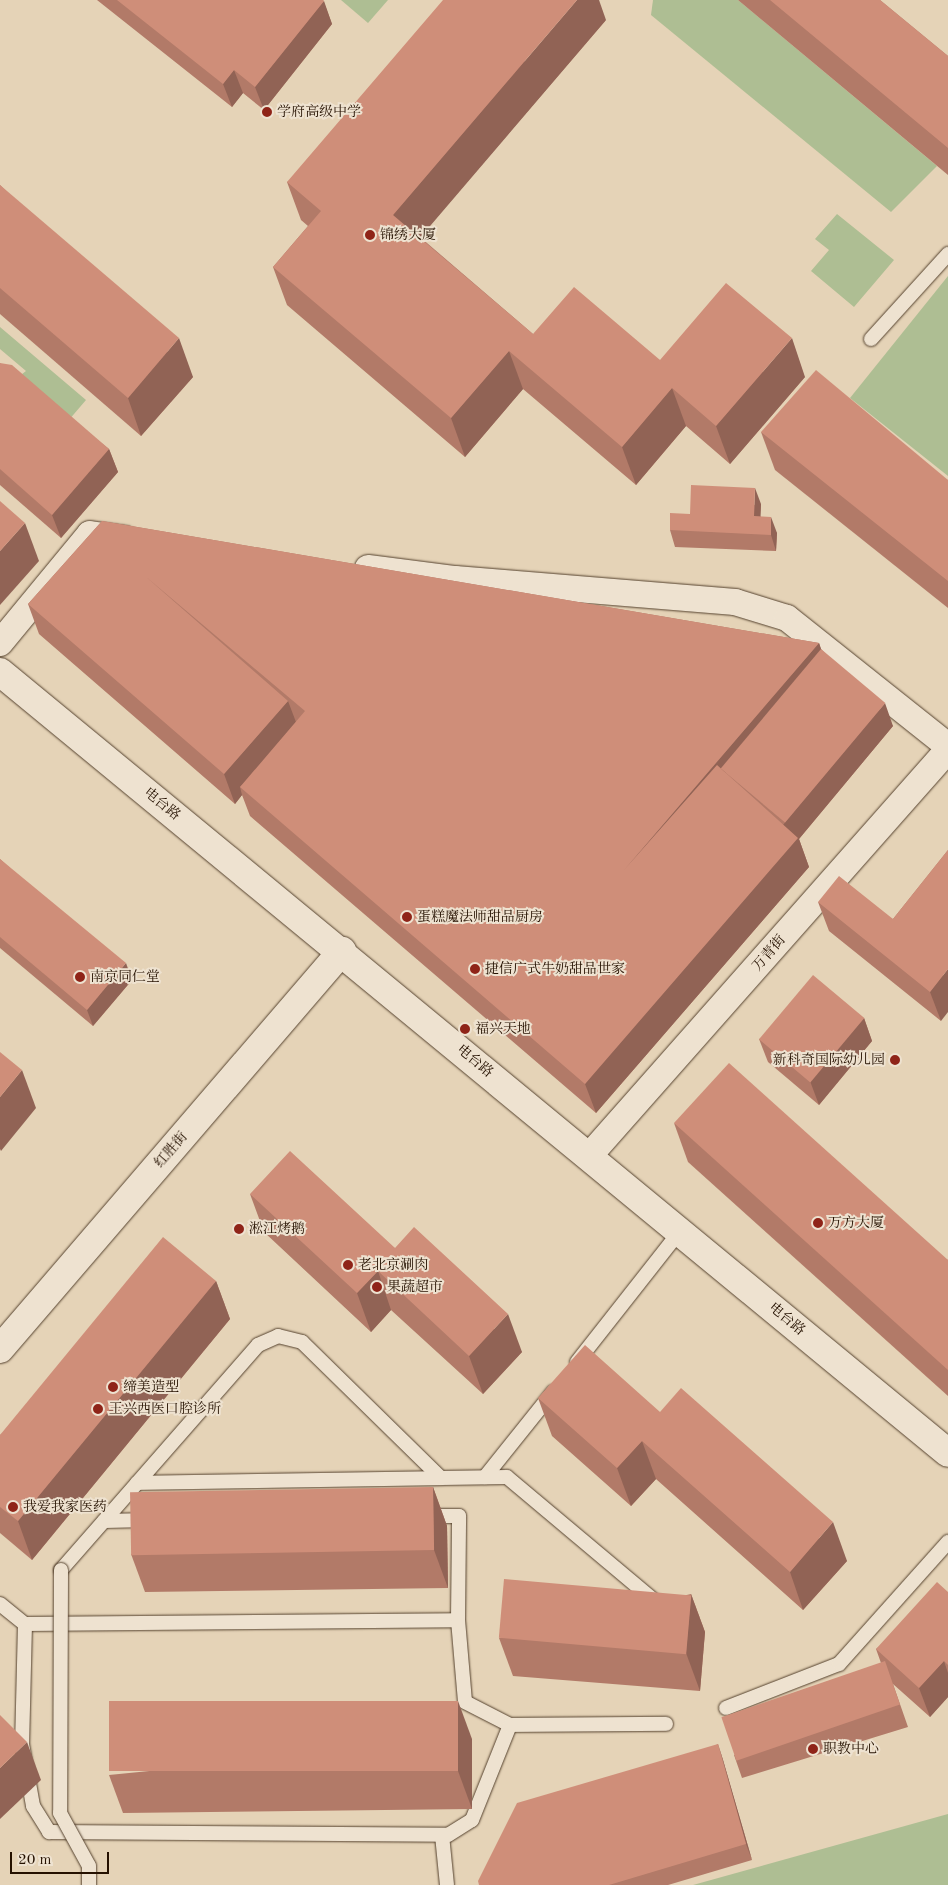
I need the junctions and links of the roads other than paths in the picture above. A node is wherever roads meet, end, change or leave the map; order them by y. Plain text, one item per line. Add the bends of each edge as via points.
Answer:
1 (948, 254) edge
2 (871, 339) dead end
3 (149, 542) edge
4 (346, 566) edge
5 (0, 643) edge
6 (0, 672) edge
7 (948, 748) edge
8 (342, 951) junction
9 (589, 1156) junction
10 (680, 1231) junction
11 (0, 1349) edge
12 (948, 1453) edge
13 (485, 1477) junction
14 (441, 1478) junction
15 (137, 1483) junction
16 (409, 1516) edge
17 (163, 1520) edge
18 (104, 1521) junction
19 (948, 1542) edge
20 (655, 1602) edge
21 (0, 1604) edge
22 (458, 1620) junction
23 (25, 1624) junction
24 (726, 1708) edge
25 (510, 1724) junction
26 (666, 1724) dead end
27 (442, 1835) junction
28 (89, 1885) edge
29 (447, 1885) edge

1 - 2 lane
3 - 5 street via 99,542
4 - 7 street via 455,579 735,602 787,618
6 - 8 street, 电台路
7 - 9 street, 万青街
8 - 9 street, 电台路
8 - 11 street, 红胜街
9 - 10 street, 电台路
10 - 12 street, 电台路
10 - 13 lane
13 - 14 lane
13 - 20 lane via 508,1477
14 - 15 lane
14 - 15 lane via 302,1342 278,1336 258,1345
15 - 18 lane
16 - 22 lane via 459,1516
17 - 18 lane
18 - 28 lane, bridge via 61,1570 60,1813 89,1866
19 - 24 lane via 839,1664
21 - 23 lane
22 - 23 lane
22 - 25 lane via 465,1702
23 - 27 lane via 22,1744 33,1806 49,1832
25 - 26 lane
25 - 27 lane via 472,1820 448,1835
27 - 29 lane

